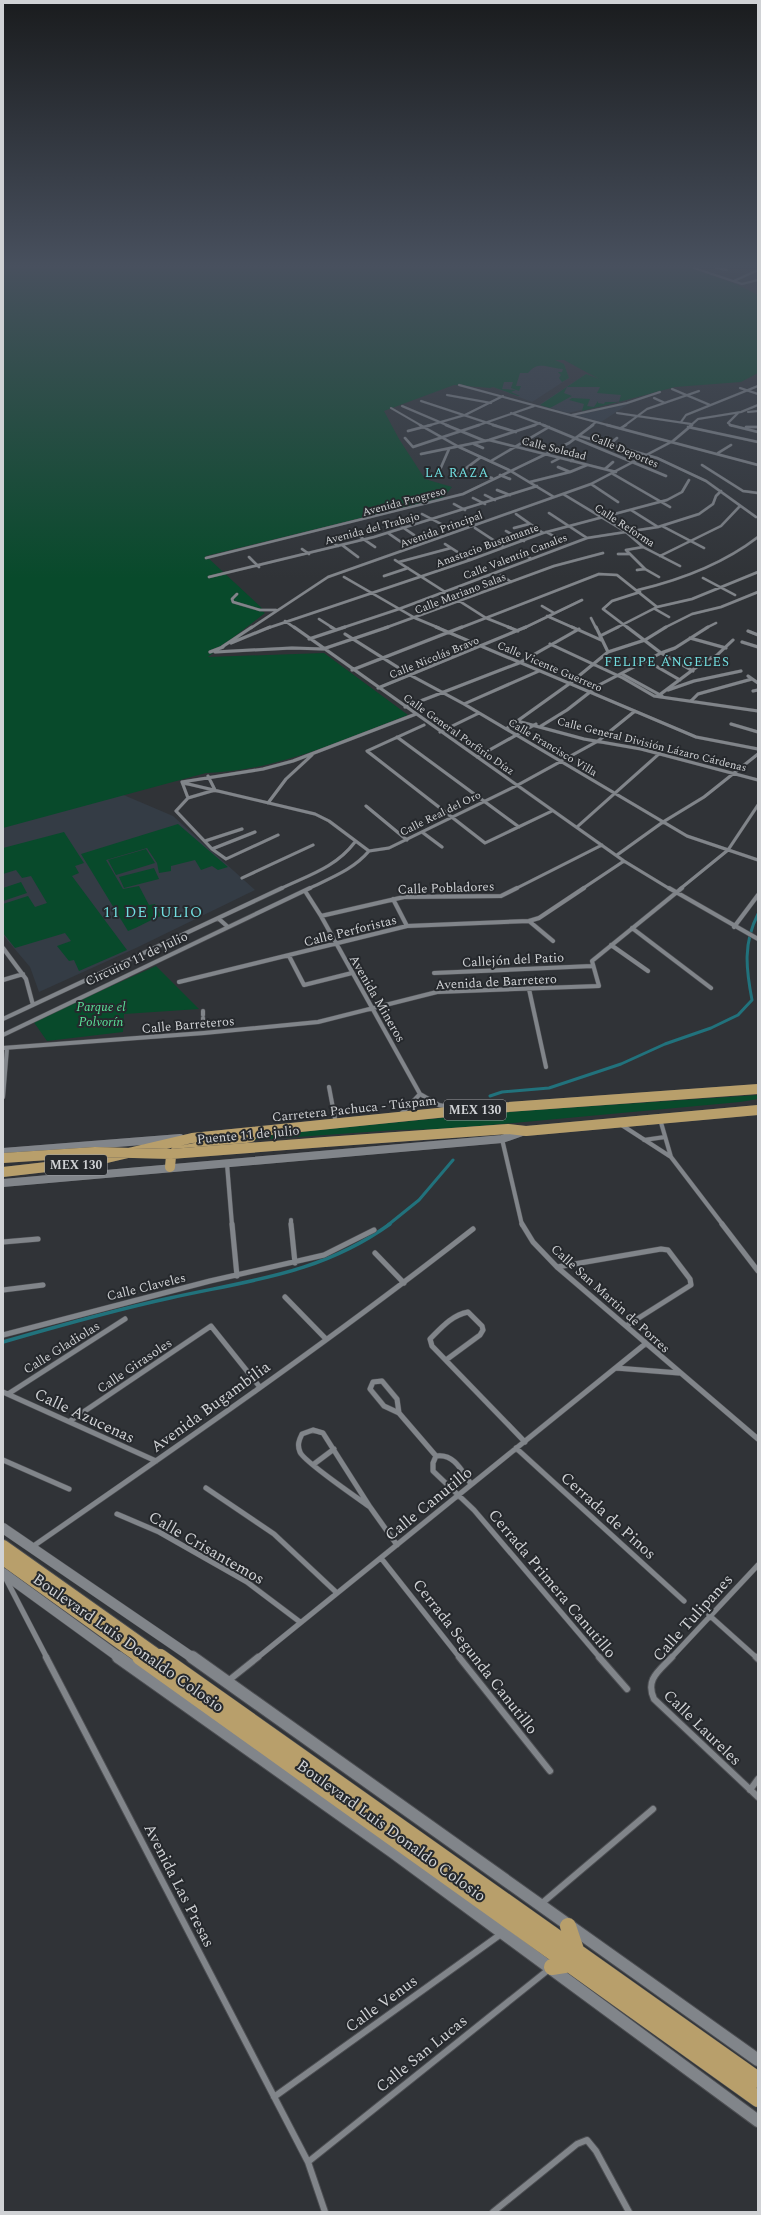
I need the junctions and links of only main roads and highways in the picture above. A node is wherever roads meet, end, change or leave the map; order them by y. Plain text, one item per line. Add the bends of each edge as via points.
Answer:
1 (758, 1088) edge
2 (758, 1106) edge
3 (758, 1110) edge
4 (738, 1111) junction
5 (282, 1129) junction
6 (4, 1153) edge
7 (170, 1167) road end
8 (3, 1172) edge
9 (3, 1546) edge
10 (3, 1559) edge
11 (568, 1926) road end
12 (574, 1959) junction
13 (552, 1967) road end
14 (623, 1994) junction
15 (758, 2080) edge
16 (758, 2100) edge

1 - 5 main road, Carretera Pachuca - Túxpam / MEX 130 via 467,1110
2 - 4 main road
3 - 4 main road, MEX 130
4 - 6 main road, Puente 11 de julio / MEX 130, bridge via 619,1124 526,1131 508,1129 171,1154
5 - 7 main road via 236,1141 175,1152 171,1156
5 - 8 main road, Carretera Pachuca - Túxpam / MEX 130, bridge via 192,1138 76,1165
9 - 12 main road
10 - 12 main road
11 - 12 main road
12 - 13 main road
12 - 14 main road
14 - 15 main road
14 - 16 main road

